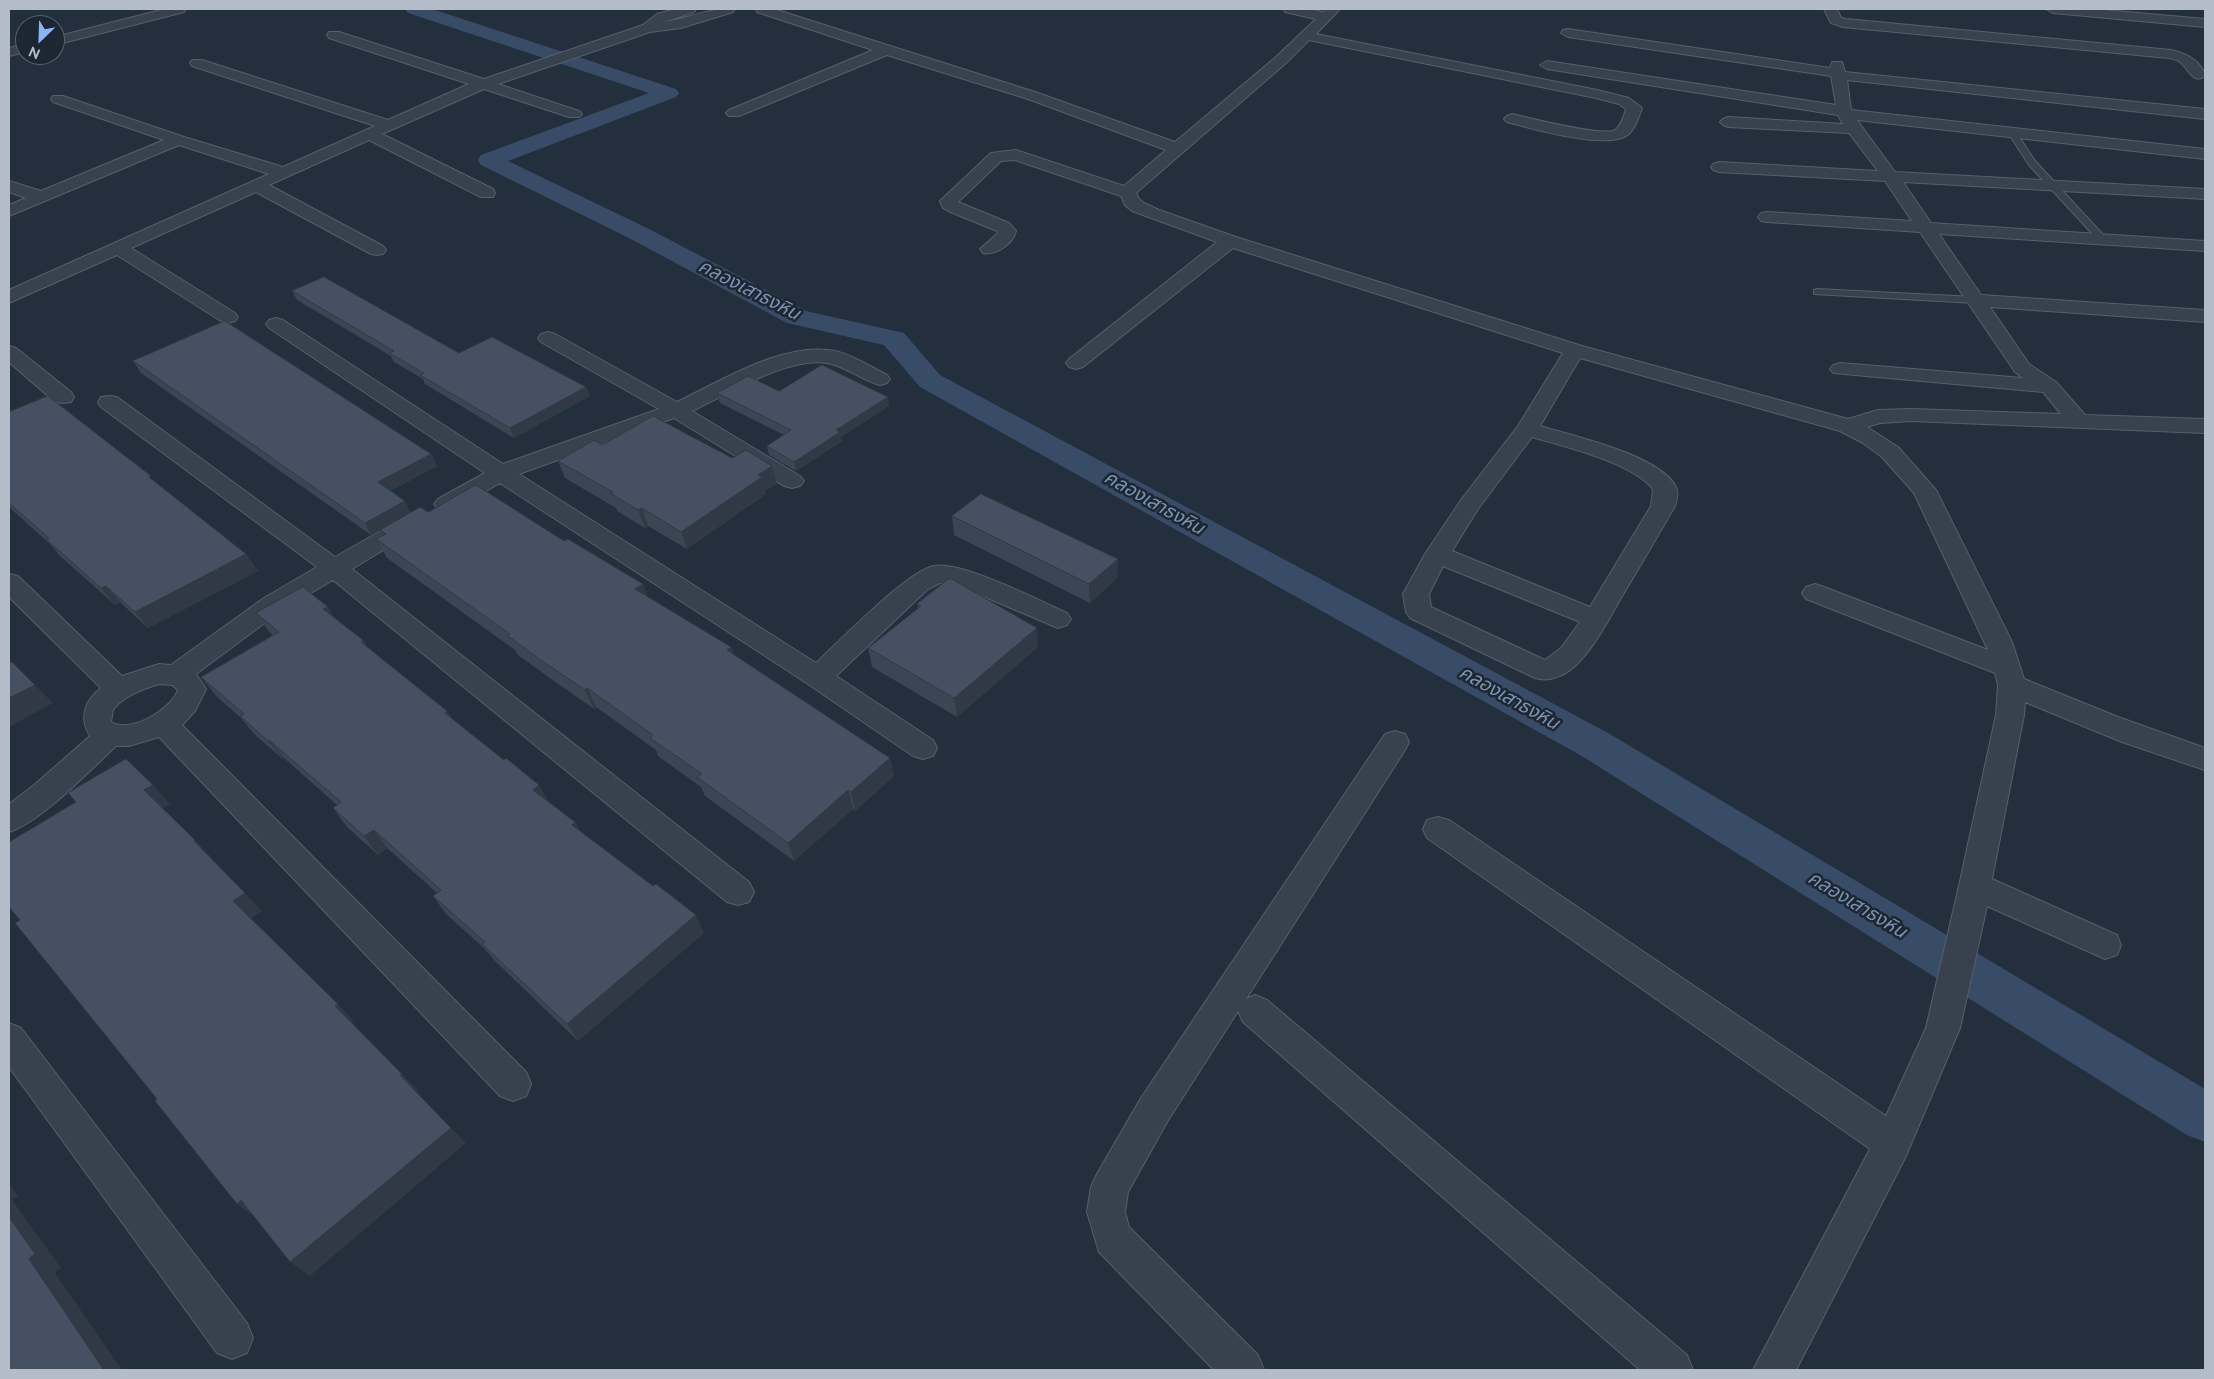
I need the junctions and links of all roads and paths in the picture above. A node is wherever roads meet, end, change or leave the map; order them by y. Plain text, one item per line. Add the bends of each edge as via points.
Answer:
1 (179, 9) edge
2 (689, 9) edge
3 (728, 9) edge
4 (762, 9) edge
5 (1290, 9) edge
6 (1831, 9) edge
7 (2053, 9) edge
8 (149, 12) edge
9 (1325, 23) edge
10 (2205, 23) edge
11 (648, 28) junction
12 (1568, 33) dead end
13 (334, 35) dead end
14 (65, 38) edge
15 (886, 50) junction
16 (2181, 56) junction
17 (2205, 57) edge
18 (197, 63) dead end
19 (1548, 65) dead end
20 (1837, 71) junction
21 (2199, 75) dead end
22 (485, 83) junction
23 (58, 99) dead end
24 (734, 113) dead end
25 (574, 114) dead end
26 (2205, 114) edge
27 (1512, 118) dead end
28 (1848, 118) junction
29 (1728, 122) dead end
30 (390, 125) junction
31 (369, 134) junction
32 (2013, 134) junction
33 (178, 140) junction
34 (1177, 148) junction
35 (2205, 154) edge
36 (1718, 167) dead end
37 (284, 173) junction
38 (1890, 176) junction
39 (256, 185) junction
40 (2052, 185) junction
41 (9, 186) edge
42 (487, 193) dead end
43 (1128, 193) junction
44 (2205, 194) edge
45 (41, 197) junction
46 (9, 210) edge
47 (1767, 217) dead end
48 (1926, 228) junction
49 (2103, 240) junction
50 (1230, 241) junction
51 (2205, 246) edge
52 (118, 248) junction
53 (988, 249) dead end
54 (376, 250) dead end
55 (1817, 292) dead end
56 (9, 297) edge
57 (1975, 300) junction
58 (2205, 316) edge
59 (228, 317) dead end
60 (276, 324) dead end
61 (548, 338) dead end
62 (1575, 350) junction
63 (9, 352) edge
64 (1076, 362) dead end
65 (1840, 369) dead end
66 (2022, 376) junction
67 (880, 379) dead end
68 (63, 397) dead end
69 (109, 402) dead end
70 (677, 410) junction
71 (2042, 420) junction
72 (2078, 421) junction
73 (1848, 426) junction
74 (2205, 426) edge
75 (1528, 429) junction
76 (500, 473) junction
77 (792, 481) dead end
78 (1438, 554) junction
79 (334, 568) junction
80 (9, 582) edge
81 (1815, 593) dead end
82 (1058, 619) dead end
83 (1596, 619) junction
84 (176, 675) junction
85 (2010, 676) junction
86 (818, 677) junction
87 (119, 689) junction
88 (164, 723) junction
89 (111, 734) junction
90 (1395, 742) dead end
91 (924, 748) dead end
92 (2205, 759) edge
93 (9, 820) edge
94 (1438, 829) dead end
95 (1975, 886) junction
96 (738, 892) dead end
97 (2105, 945) dead end
98 (1255, 1011) dead end
99 (9, 1040) edge
100 (513, 1084) dead end
101 (1893, 1142) junction
102 (232, 1338) dead end
103 (1243, 1370) edge
104 (1672, 1370) edge
105 (1774, 1370) edge

1 - 8 street
2 - 11 street via 662,17
3 - 11 street via 680,24
4 - 15 street
5 - 9 street
6 - 16 street via 1836,20 1843,23
7 - 10 street
8 - 14 street
9 - 27 street via 1624,101 1634,108 1622,134 1616,136
9 - 34 street
11 - 22 street
12 - 20 street
13 - 22 street
15 - 24 street
15 - 34 street via 1033,96
16 - 17 street
16 - 21 street
18 - 30 street
19 - 28 street
20 - 26 street
20 - 28 street
22 - 25 street
22 - 30 street
23 - 33 street
28 - 29 street
28 - 32 street
28 - 38 street
30 - 31 street
31 - 37 street
31 - 42 street
32 - 35 street
32 - 40 lane via 2032,163
33 - 37 street
33 - 45 street
34 - 43 street
36 - 38 street
37 - 39 street
38 - 40 street
38 - 48 street
39 - 52 street
39 - 54 street
40 - 44 street
40 - 49 lane
41 - 45 street
43 - 50 street via 1131,201 1153,214
43 - 53 street via 1016,155 997,156 948,201 954,207 1007,231
45 - 46 street
47 - 48 street
48 - 49 street
48 - 57 street
49 - 51 street
50 - 62 street
50 - 64 street
52 - 56 street
52 - 59 street
55 - 57 lane
57 - 58 street
57 - 66 street
60 - 76 street
61 - 70 street
62 - 73 street
62 - 75 street
63 - 68 street
65 - 66 street
66 - 71 street
66 - 72 street via 2049,386
67 - 70 street via 833,357 807,355 780,361
69 - 79 street
70 - 76 street
70 - 77 street
71 - 72 street
71 - 73 street via 1911,415 1878,417
72 - 74 street
73 - 85 street via 1890,452 1924,490 1999,642
75 - 78 street via 1469,505
75 - 83 street via 1628,462 1663,485 1666,495 1663,506
76 - 79 street
76 - 86 street
78 - 83 street
78 - 83 street via 1416,594 1419,612 1545,671 1570,655
79 - 84 street via 273,604
79 - 96 street
80 - 87 street
81 - 85 street
82 - 86 street via 956,575 936,574 919,583
84 - 87 street via 159,674
84 - 88 street via 187,680 192,689 179,712
85 - 92 street via 2095,721
85 - 95 street via 2010,714
86 - 91 street
87 - 89 street via 106,699 96,721 101,729
88 - 89 street via 127,735
88 - 100 street
89 - 93 street via 44,794
90 - 103 street via 1154,1110 1110,1187 1106,1212 1113,1238
94 - 101 street
95 - 97 street
95 - 101 street via 1943,1028
98 - 104 street
99 - 102 street
101 - 105 street

